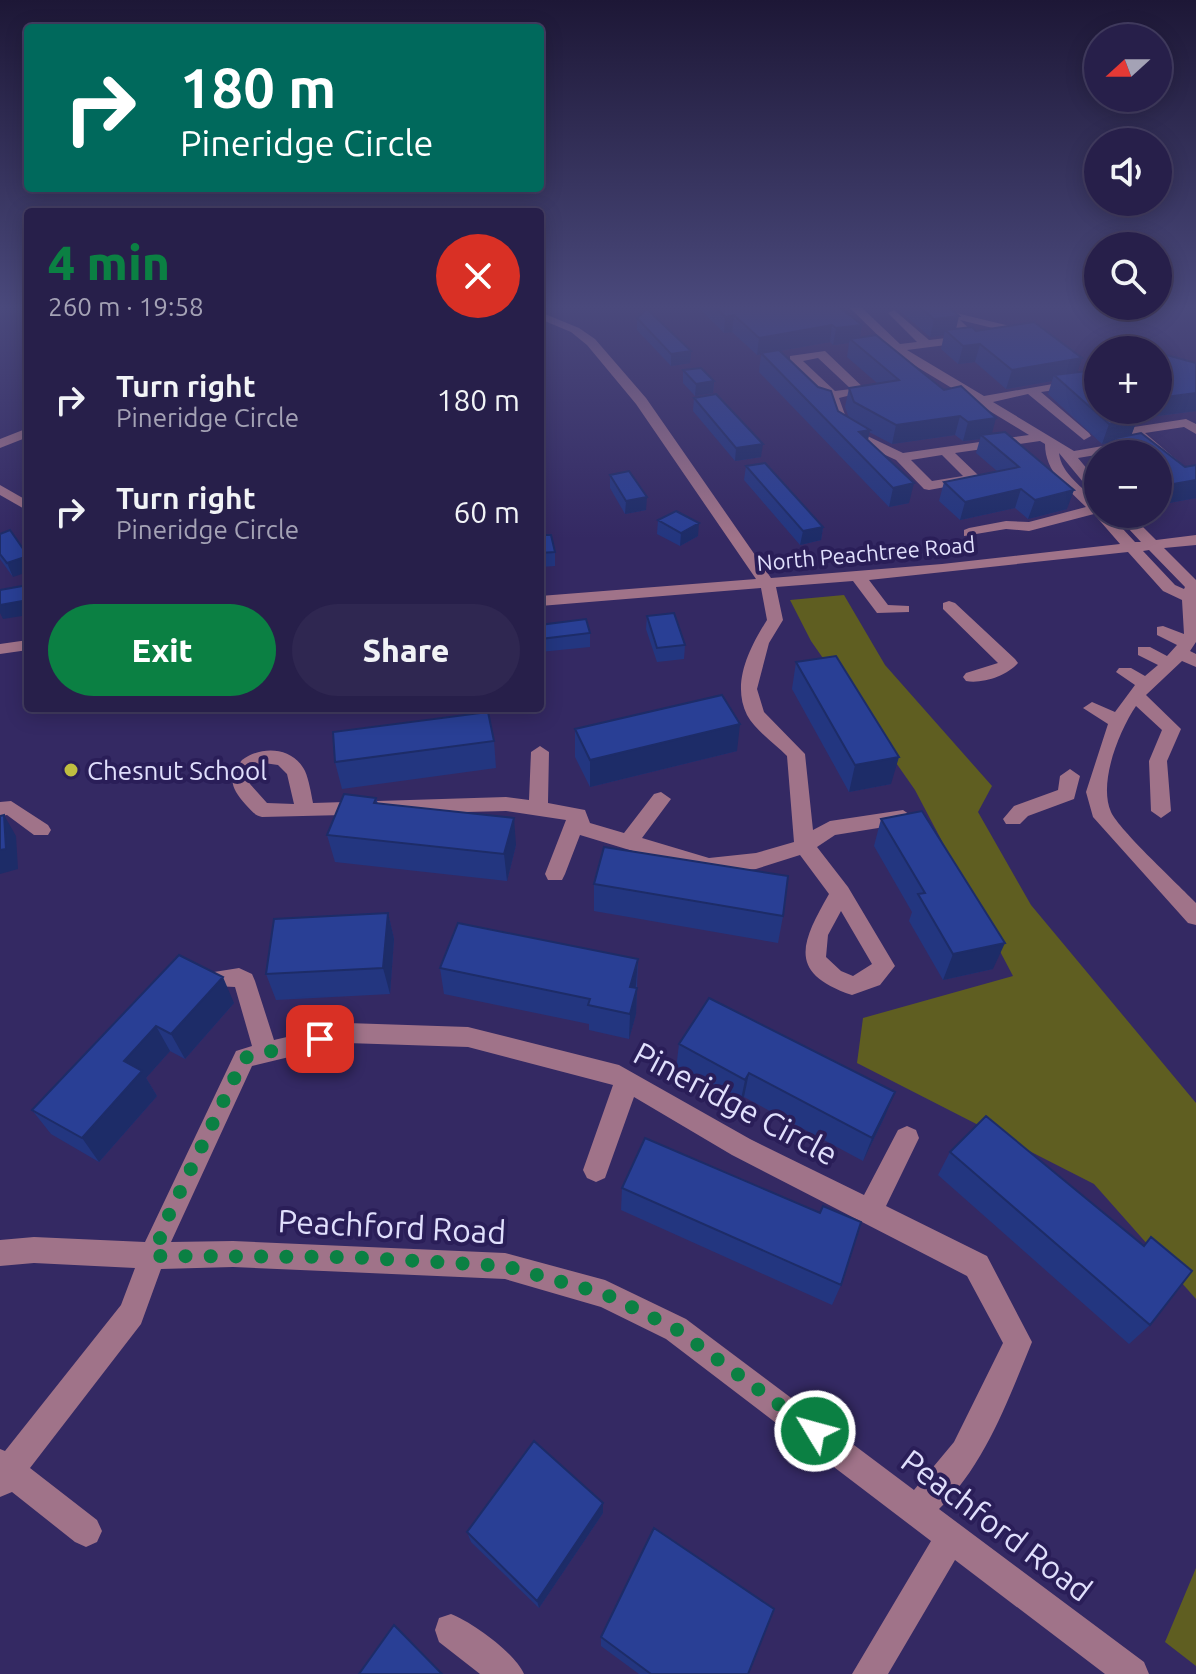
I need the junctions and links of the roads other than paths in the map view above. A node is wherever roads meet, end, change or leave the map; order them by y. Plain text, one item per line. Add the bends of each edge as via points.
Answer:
1 (626, 383) edge
2 (819, 383) edge
3 (854, 383) edge
4 (957, 383) edge
5 (1077, 383) edge
6 (1031, 390) junction
7 (832, 395) junction
8 (985, 400) junction
9 (1196, 430) edge
10 (24, 434) edge
11 (1084, 436) dead end
12 (1144, 440) edge
13 (1005, 443) junction
14 (0, 444) edge
15 (1049, 446) junction
16 (945, 451) junction
17 (1072, 455) junction
18 (1084, 455) edge
19 (901, 457) junction
20 (1084, 463) edge
21 (1172, 464) edge
22 (1196, 470) edge
23 (1084, 476) edge
24 (1057, 486) edge
25 (0, 489) edge
26 (1084, 496) edge
27 (24, 504) edge
28 (1084, 514) edge
29 (1115, 528) edge
30 (1136, 528) edge
31 (969, 533) dead end
32 (1196, 540) edge
33 (1154, 546) junction
34 (1134, 549) junction
35 (858, 576) junction
36 (768, 585) junction
37 (544, 601) edge
38 (1192, 603) edge
39 (949, 606) dead end
40 (903, 609) dead end
41 (1163, 631) dead end
42 (1184, 643) edge
43 (24, 646) edge
44 (0, 649) edge
45 (1144, 651) dead end
46 (1196, 662) edge
47 (1125, 672) dead end
48 (972, 677) dead end
49 (1140, 690) junction
50 (1092, 708) dead end
51 (1118, 721) junction
52 (540, 752) dead end
53 (1070, 776) dead end
54 (661, 799) dead end
55 (0, 809) edge
56 (538, 809) junction
57 (296, 811) dead end
58 (1161, 811) dead end
59 (578, 815) junction
60 (903, 817) edge
61 (1013, 819) dead end
62 (41, 830) dead end
63 (628, 842) junction
64 (804, 846) junction
65 (555, 874) dead end
66 (841, 893) dead end
67 (1196, 917) edge
68 (222, 979) edge
69 (266, 1052) junction
70 (628, 1081) junction
71 (907, 1138) dead end
72 (596, 1170) dead end
73 (869, 1212) junction
74 (0, 1253) edge
75 (154, 1256) junction
76 (3, 1472) edge
77 (917, 1508) junction
78 (86, 1531) dead end
79 (952, 1535) junction
80 (451, 1630) dead end
81 (507, 1674) edge
82 (869, 1674) edge
83 (1132, 1674) edge

1 - 36 street
2 - 7 street
3 - 7 street via 861,391
4 - 8 street
5 - 6 street
6 - 8 street
6 - 11 street
7 - 19 street via 842,425 852,434
8 - 15 street
9 - 12 street via 1186,423 1134,431
10 - 14 street
13 - 15 street
13 - 16 street
13 - 24 street
15 - 17 street
15 - 26 street via 1077,478 1075,487
16 - 19 street
16 - 19 street via 973,478 929,486
17 - 18 street
17 - 20 street
17 - 23 street via 1070,460
21 - 22 street via 1182,472
25 - 27 street
28 - 31 street
29 - 34 street
30 - 33 street
32 - 33 street, North Peachtree Road
33 - 34 street, North Peachtree Road
33 - 38 street via 1193,586
34 - 35 street, North Peachtree Road
34 - 38 street via 1169,588
35 - 36 street, North Peachtree Road
35 - 40 street via 883,610
36 - 37 street, North Peachtree Road
36 - 64 street via 775,620 761,643 748,689 756,714 796,754
38 - 42 street
39 - 48 street via 1009,663
41 - 42 street
42 - 45 street
42 - 46 street
42 - 49 street
43 - 44 street
47 - 49 street
49 - 51 street
49 - 58 street via 1172,729 1158,761
50 - 51 street
51 - 67 street via 1097,755 1096,792 1103,817
52 - 56 street
53 - 61 street via 1067,794
54 - 63 street
55 - 62 street via 11,808
56 - 57 street via 506,804
56 - 59 street
59 - 63 street via 581,828
59 - 65 street
60 - 64 street via 830,828
63 - 64 street via 709,866 756,861
64 - 66 street
68 - 69 street via 244,981
69 - 70 street, Pineridge Circle via 347,1033 468,1037
69 - 75 street, Pineridge Circle via 244,1058
70 - 72 street
70 - 73 street, Pineridge Circle via 741,1147
71 - 73 street
73 - 77 street, Pineridge Circle via 977,1266 1018,1342 971,1445
74 - 75 street, Peachford Road
75 - 76 street via 131,1314
75 - 77 street, Peachford Road via 349,1257 505,1266 605,1294 676,1329
76 - 78 street
77 - 79 street, Peachford Road
79 - 82 street
79 - 83 street, Peachford Road
80 - 81 street

